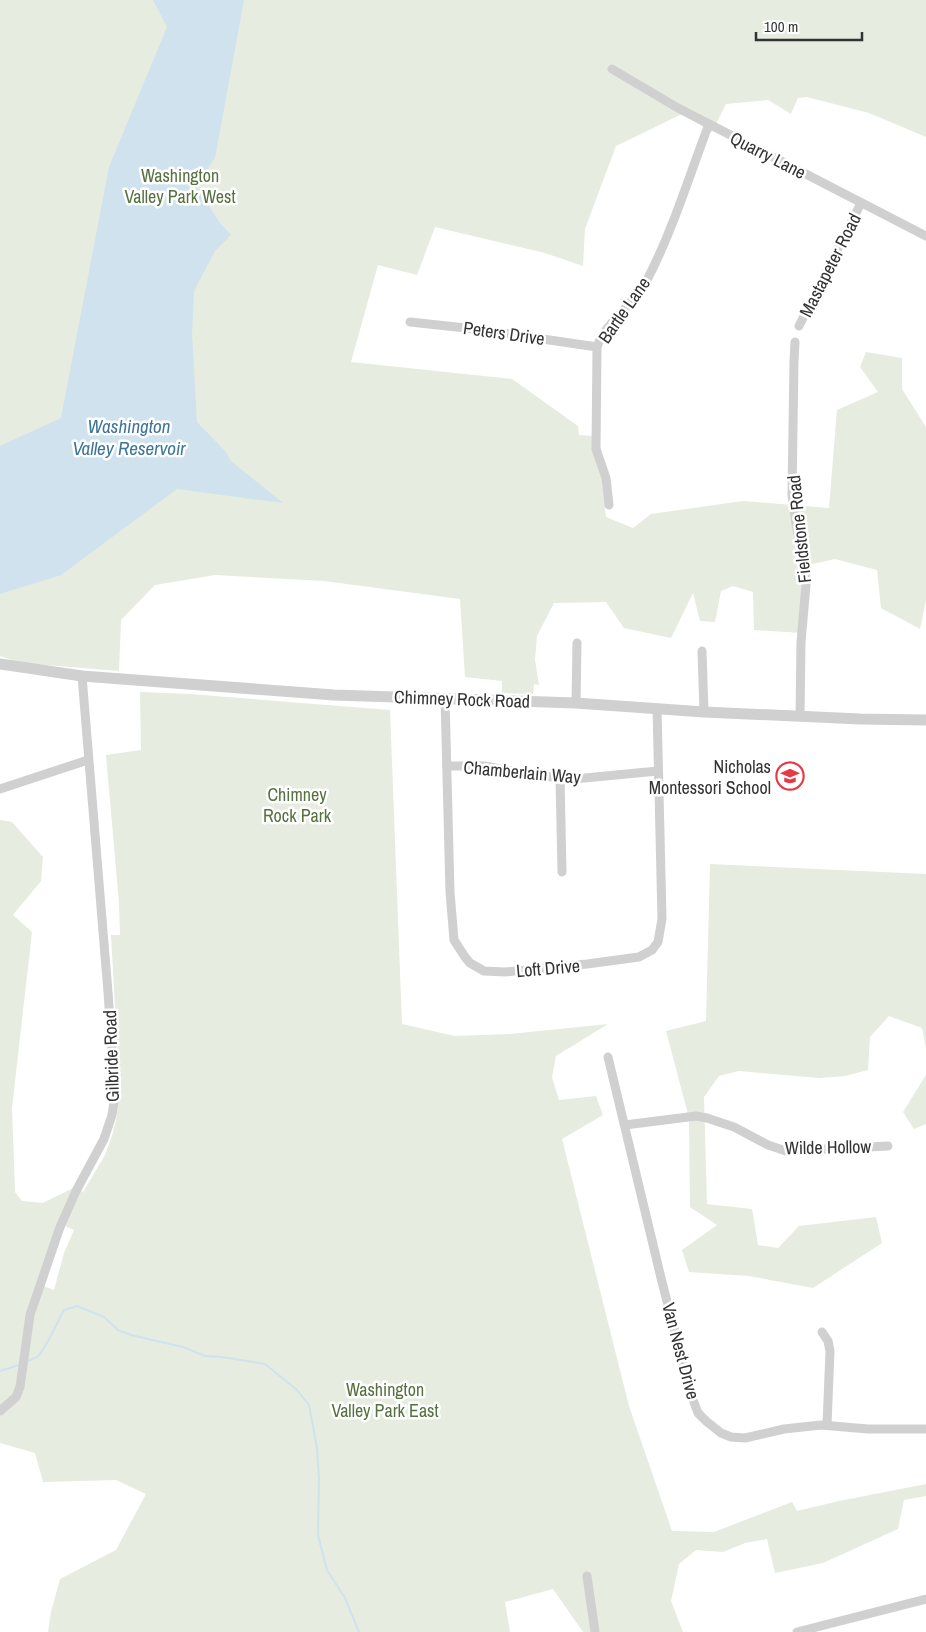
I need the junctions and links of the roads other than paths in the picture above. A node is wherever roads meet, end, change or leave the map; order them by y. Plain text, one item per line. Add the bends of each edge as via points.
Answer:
1 (612, 69) dead end
2 (709, 124) junction
3 (861, 203) junction
4 (926, 236) edge
5 (410, 322) dead end
6 (799, 326) dead end
7 (795, 342) dead end
8 (597, 347) junction
9 (608, 505) dead end
10 (577, 643) dead end
11 (702, 651) dead end
12 (0, 664) edge
13 (82, 676) junction
14 (445, 698) junction
15 (576, 702) junction
16 (657, 708) junction
17 (704, 712) junction
18 (800, 716) junction
19 (926, 720) edge
20 (88, 760) junction
21 (446, 766) junction
22 (658, 771) junction
23 (560, 777) junction
24 (0, 789) edge
25 (562, 872) dead end
26 (608, 1057) dead end
27 (625, 1125) junction
28 (888, 1146) dead end
29 (822, 1332) dead end
30 (0, 1411) edge
31 (827, 1425) junction
32 (926, 1428) edge
33 (587, 1576) dead end
34 (926, 1598) edge
35 (595, 1632) edge
36 (797, 1632) edge

1 - 2 street, Quarry Lane
2 - 3 street, Quarry Lane
2 - 8 street, Bartle Lane via 678,212 646,282
3 - 4 street, Quarry Lane
3 - 6 street, Mastapeter Road
5 - 8 street, Peters Drive
7 - 18 street, Fieldstone Road via 792,494 806,585
8 - 9 street, Bartle Lane via 596,449 606,478
10 - 15 street
11 - 17 street
12 - 13 street, Chimney Rock Road
13 - 14 street, Chimney Rock Road via 334,695
13 - 20 street, Gilbride Road
14 - 15 street, Chimney Rock Road
14 - 21 street, Loft Drive
15 - 16 street, Chimney Rock Road
16 - 17 street, Chimney Rock Road
16 - 22 street, Loft Drive
17 - 18 street, Chimney Rock Road
18 - 19 street, Chimney Rock Road
20 - 24 street
20 - 30 street, Gilbride Road via 108,992 112,1115 104,1139 60,1227 30,1314 22,1381 16,1397
21 - 22 street, Loft Drive via 454,940 470,963 484,971 505,972 623,960 652,950 658,942 662,919
21 - 23 street, Chamberlain Way via 485,766
22 - 23 street, Chamberlain Way
23 - 25 street
26 - 27 street, Van Nest Drive
27 - 28 street, Wilde Hollow via 696,1116 734,1127 786,1152
27 - 31 street, Van Nest Drive via 662,1282 698,1413 721,1433 731,1437 745,1438 784,1429
29 - 31 street via 830,1351
31 - 32 street, Van Nest Drive via 868,1429
33 - 35 street
34 - 36 street

